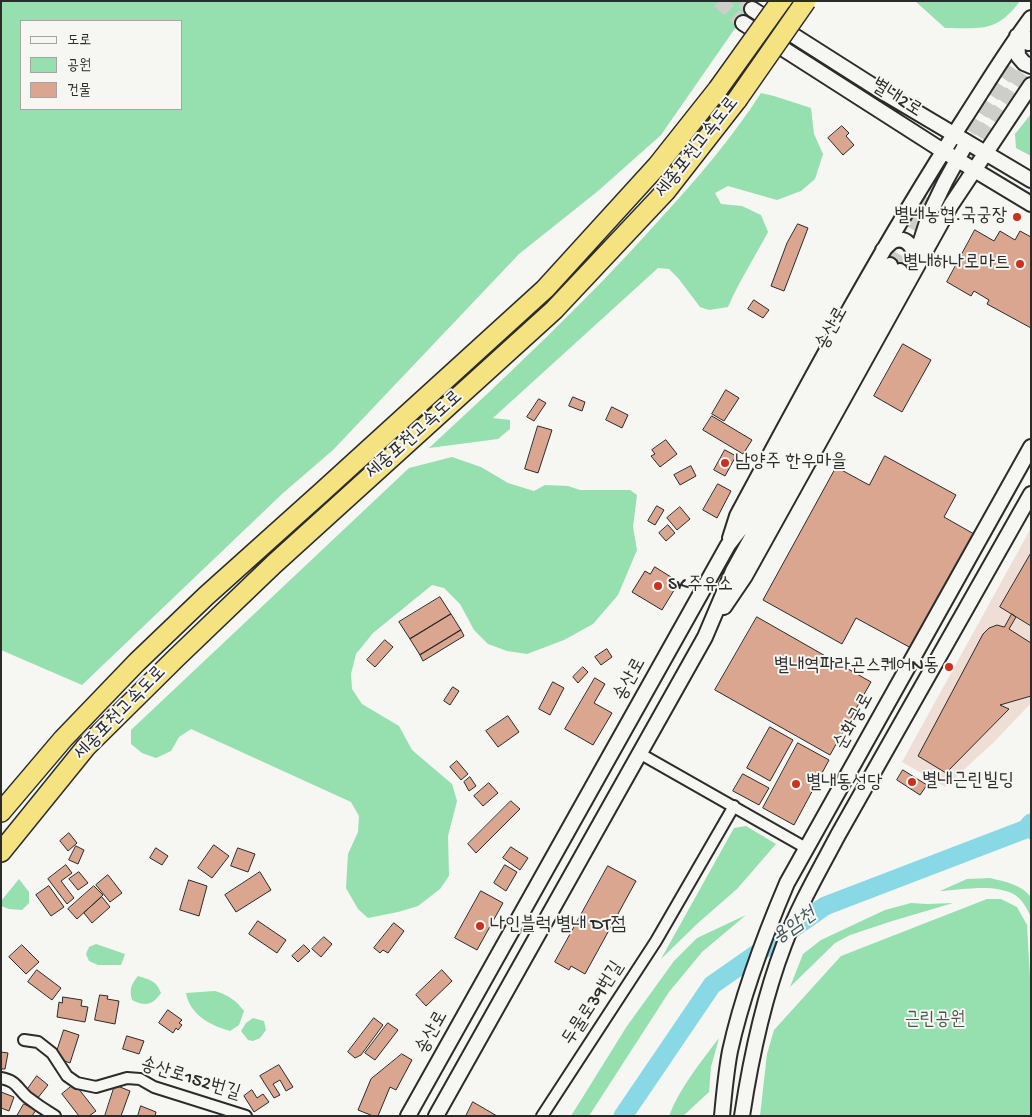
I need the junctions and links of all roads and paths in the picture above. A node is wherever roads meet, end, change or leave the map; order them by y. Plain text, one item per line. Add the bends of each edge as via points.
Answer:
1 (781, 1) edge
2 (806, 1) edge
3 (752, 9) tunnel mouth
4 (1031, 18) edge
5 (743, 23) tunnel mouth
6 (1025, 39) edge
7 (1031, 66) edge
8 (1031, 85) edge
9 (954, 134) junction
10 (967, 142) junction
11 (943, 151) junction
12 (985, 152) junction
13 (957, 160) junction
14 (974, 170) junction
15 (1031, 180) edge
16 (1031, 204) edge
17 (882, 251) junction
18 (905, 266) junction
19 (1031, 447) edge
20 (1031, 494) edge
21 (728, 545) junction
22 (639, 753) junction
23 (734, 806) junction
24 (1, 812) edge
25 (805, 850) junction
26 (1, 852) edge
27 (24, 1040) dead end
28 (1, 1078) edge
29 (55, 1116) edge
30 (246, 1116) edge
31 (408, 1116) edge
32 (436, 1116) edge
33 (542, 1116) edge
34 (722, 1116) edge
35 (742, 1116) edge

1 - 24 highway, 세종포천고속도로, bridge via 718,89 657,166 545,289 137,662 63,739
2 - 26 highway, 세종포천고속도로, bridge via 737,100 666,192 594,269 554,310 274,564 176,658 86,747
3 - 9 street, 별내2로 via 857,77
4 - 6 street
5 - 11 street, 별내2로
6 - 7 street via 1018,56
6 - 9 street
8 - 12 street
9 - 10 street, 별내2로
9 - 11 street
10 - 12 street, 별내2로
10 - 13 street
11 - 13 street, 별내2로
11 - 17 street
12 - 14 street
12 - 15 street, 별내2로
13 - 14 street, 별내2로
13 - 18 street
14 - 16 street, 별내2로
14 - 18 street
17 - 18 street via 894,241 909,243 914,249
17 - 21 street via 737,516
18 - 21 street, 송산로 via 746,522
18 - 22 street via 750,568 704,637
19 - 25 street, 순화궁로
20 - 35 street via 807,892 784,944 762,1011
21 - 31 street, 송산로
22 - 23 street
22 - 32 street
23 - 25 street
23 - 33 street, 두물로39번길 via 656,941
25 - 34 street, 순화궁로 via 766,931 747,984 730,1051
27 - 30 street, 송산로152번길 via 38,1042 52,1053 76,1084 96,1087 127,1078 140,1079 154,1087
28 - 29 street via 14,1082 25,1095

